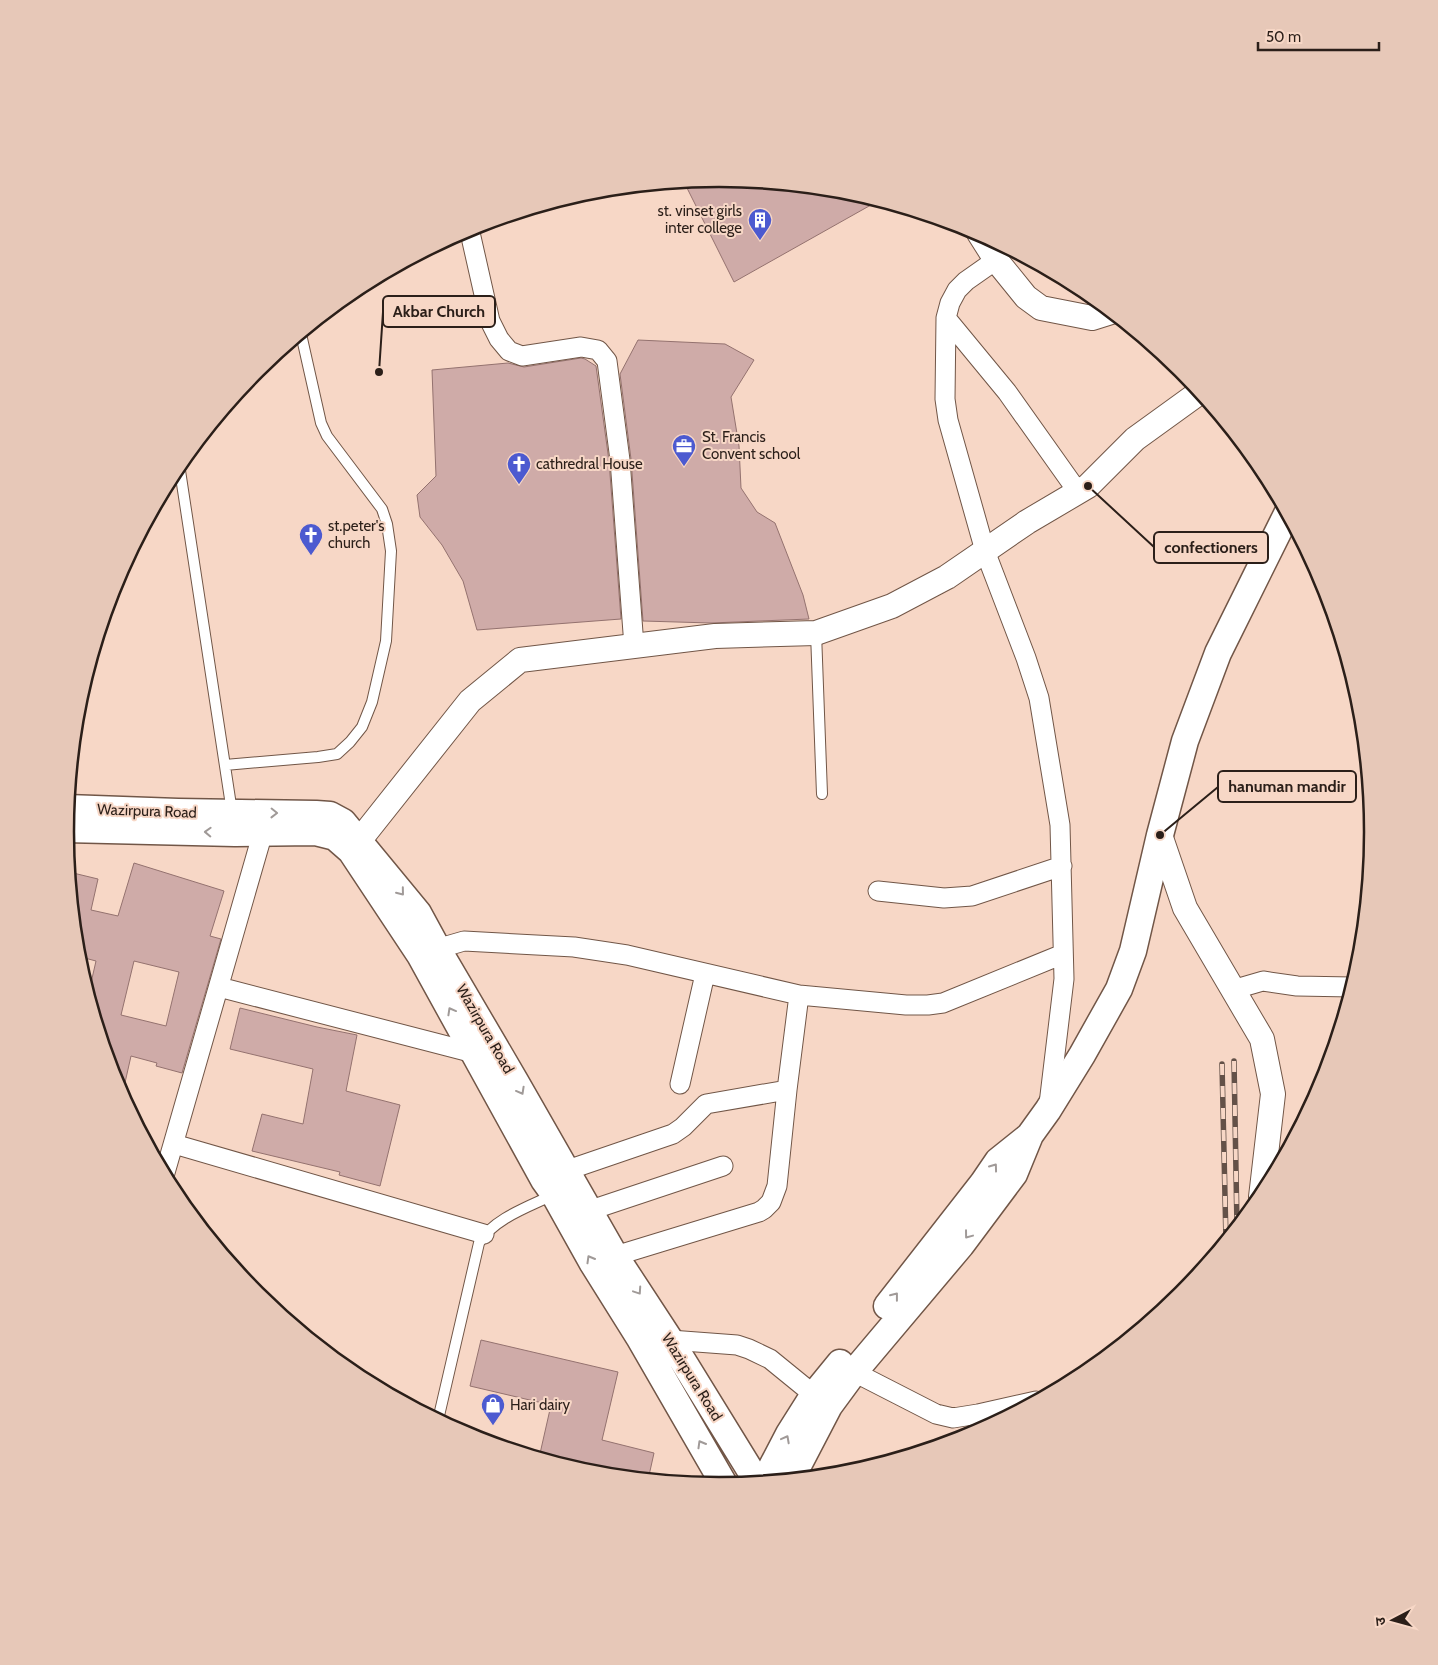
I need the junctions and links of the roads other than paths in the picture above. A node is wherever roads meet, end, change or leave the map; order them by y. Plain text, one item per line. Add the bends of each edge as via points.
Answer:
1 (471, 237) edge
2 (987, 246) edge
3 (996, 260) junction
4 (1103, 315) edge
5 (946, 318) junction
6 (302, 340) edge
7 (1194, 396) edge
8 (181, 476) edge
9 (1078, 492) junction
10 (1284, 521) edge
11 (985, 551) junction
12 (816, 633) junction
13 (634, 646) junction
14 (225, 765) junction
15 (822, 794) dead end
16 (75, 808) edge
17 (232, 813) junction
18 (74, 829) edge
19 (263, 832) junction
20 (1160, 835) junction
21 (355, 846) junction
22 (1062, 866) junction
23 (878, 891) dead end
24 (428, 951) junction
25 (1063, 954) junction
26 (705, 974) junction
27 (219, 986) junction
28 (1345, 987) edge
29 (1232, 990) junction
30 (799, 995) junction
31 (474, 1054) junction
32 (680, 1084) dead end
33 (787, 1090) junction
34 (1048, 1110) junction
35 (1030, 1135) junction
36 (174, 1144) junction
37 (167, 1166) edge
38 (723, 1166) dead end
39 (1264, 1178) edge
40 (561, 1184) junction
41 (579, 1214) junction
42 (484, 1234) junction
43 (615, 1256) junction
44 (670, 1340) junction
45 (854, 1372) junction
46 (821, 1401) junction
47 (1013, 1406) edge
48 (439, 1414) edge
49 (793, 1473) edge
50 (767, 1475) edge
51 (754, 1476) edge
52 (720, 1478) edge

1 - 13 street via 490,321 508,351 522,356 581,347 598,350 607,361 620,460
2 - 3 street
3 - 4 street via 1026,297 1042,308 1092,318
3 - 5 street via 958,290
5 - 9 street via 1007,392
5 - 11 street via 945,399 948,420
6 - 14 lane via 327,436 382,509 388,524 391,551 386,640 372,702 362,727 337,754
7 - 9 street via 1135,439
8 - 14 lane
9 - 11 street
10 - 20 main road via 1218,653 1186,740
11 - 12 street via 947,577 892,606
11 - 22 street via 1039,698 1060,825
12 - 13 street via 715,636
12 - 15 lane
13 - 21 street via 520,660 470,701
14 - 17 lane
16 - 17 main road, Wazirpura Road
17 -> 21 main road, Wazirpura Road via 330,815 343,822
19 -> 18 main road, Wazirpura Road
19 - 21 main road, Wazirpura Road via 315,832
19 - 27 street
20 - 29 street via 1185,908
20 - 34 main road via 1133,951 1119,989
21 - 24 main road, Wazirpura Road
22 - 23 street via 972,896 944,898
22 - 25 street
24 - 26 street via 464,941 574,947 627,955
31 -> 24 main road, Wazirpura Road
24 -> 40 main road, Wazirpura Road via 515,1082
25 - 30 street via 943,1003 906,1005
25 - 34 street via 1064,979
26 - 30 street
26 - 32 street
27 - 31 street
27 - 36 street
28 - 29 street via 1296,986 1263,980
29 - 39 street via 1262,1039 1273,1094
30 - 33 street
31 - 40 main road, Wazirpura Road
33 - 40 street via 706,1104 673,1134
33 - 43 street via 777,1186 771,1202 764,1209
34 - 35 main road
35 -> 45 main road via 1014,1174 961,1245
46 -> 35 main road via 890,1302 998,1161
36 - 37 street
36 - 42 street
38 - 41 street
40 - 41 main road, Wazirpura Road
40 - 42 lane
41 - 43 main road, Wazirpura Road
52 -> 41 main road, Wazirpura Road via 592,1262
42 - 48 lane via 476,1255
43 -> 44 main road, Wazirpura Road
44 - 46 street via 737,1345 749,1349 770,1359
44 - 51 main road, Wazirpura Road
45 - 46 main road
45 - 47 street via 936,1414 953,1418
46 - 49 main road
50 -> 46 main road via 789,1434

